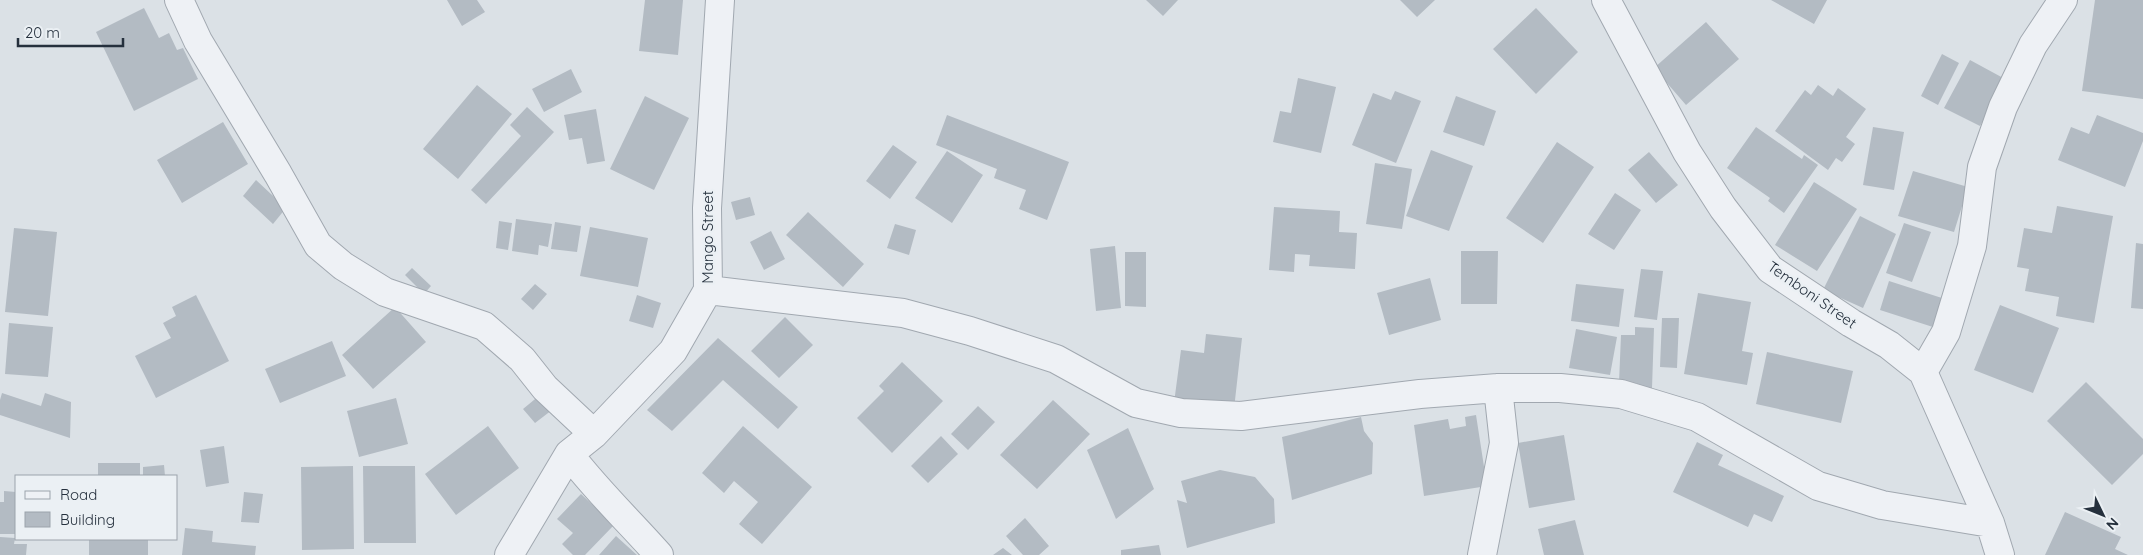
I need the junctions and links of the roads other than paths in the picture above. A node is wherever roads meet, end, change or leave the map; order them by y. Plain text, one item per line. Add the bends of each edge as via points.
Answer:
1 (180, 0) edge
2 (720, 0) edge
3 (1606, 0) edge
4 (2063, 0) edge
5 (708, 290) junction
6 (1923, 372) junction
7 (1498, 388) junction
8 (594, 434) junction
9 (569, 454) junction
10 (1990, 523) junction
11 (509, 555) edge
12 (659, 555) edge
13 (1482, 555) edge
14 (2000, 555) edge

1 - 8 street via 198,41 318,245 343,266 386,292 484,326 522,359 546,388
2 - 5 street, Mango Street via 707,208
3 - 6 street, Temboni Street via 1687,152 1723,208 1770,269 1889,345
4 - 6 street via 2033,45 2003,107 1982,167 1972,246 1946,332
5 - 7 street via 903,313 1056,359 1136,403 1180,413 1241,416
5 - 8 street, Mango Street via 672,351
6 - 10 street, Temboni Street
7 - 10 street via 1560,388 1621,394 1697,417 1818,486 1882,505
7 - 13 street via 1504,443
8 - 9 street, Mango Street
9 - 11 street, Mango Street
9 - 12 street via 590,482
10 - 14 street, Temboni Street

